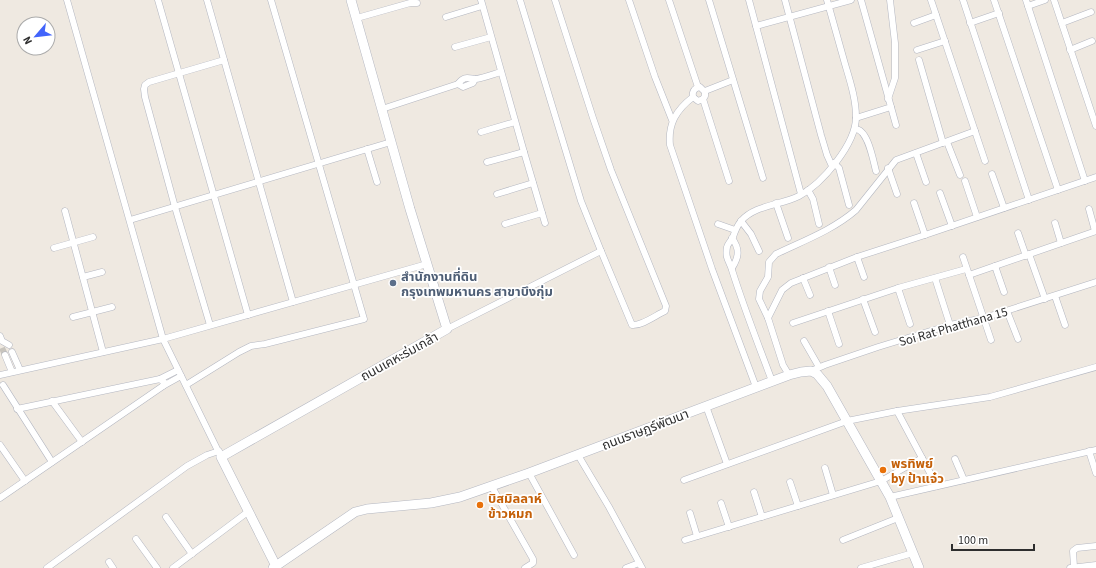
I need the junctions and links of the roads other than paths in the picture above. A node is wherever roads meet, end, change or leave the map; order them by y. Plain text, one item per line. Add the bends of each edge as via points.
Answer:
1 (67, 0) edge
2 (158, 0) edge
3 (207, 0) edge
4 (271, 0) edge
5 (351, 0) edge
6 (520, 0) edge
7 (555, 0) edge
8 (629, 0) edge
9 (669, 0) edge
10 (710, 0) edge
11 (749, 0) edge
12 (784, 0) edge
13 (851, 0) edge
14 (861, 0) edge
15 (890, 0) edge
16 (931, 0) edge
17 (963, 0) edge
18 (994, 0) edge
19 (1044, 0) edge
20 (1054, 0) edge
21 (417, 3) dead end
22 (482, 3) edge
23 (828, 3) edge
24 (1027, 3) edge
25 (1092, 12) dead end
26 (999, 13) junction
27 (936, 15) junction
28 (446, 17) dead end
29 (788, 17) junction
30 (356, 18) junction
31 (914, 23) dead end
32 (970, 23) junction
33 (1062, 23) junction
34 (756, 26) junction
35 (491, 37) junction
36 (945, 41) junction
37 (1092, 41) dead end
38 (454, 47) dead end
39 (916, 50) dead end
40 (1070, 50) junction
41 (224, 60) junction
42 (919, 60) dead end
43 (501, 72) junction
44 (180, 73) junction
45 (733, 80) junction
46 (698, 88) junction
47 (705, 91) junction
48 (693, 97) junction
49 (703, 99) junction
50 (888, 99) junction
51 (891, 107) junction
52 (382, 109) junction
53 (856, 118) junction
54 (672, 120) junction
55 (515, 122) junction
56 (896, 124) dead end
57 (1096, 126) edge
58 (855, 129) junction
59 (975, 131) junction
60 (481, 132) dead end
61 (391, 142) junction
62 (945, 142) junction
63 (367, 149) junction
64 (524, 152) junction
65 (916, 153) junction
66 (985, 161) dead end
67 (486, 162) dead end
68 (319, 164) junction
69 (833, 164) junction
70 (888, 168) junction
71 (876, 171) dead end
72 (992, 174) dead end
73 (960, 175) dead end
74 (1096, 177) edge
75 (763, 178) dead end
76 (729, 181) dead end
77 (965, 181) dead end
78 (1085, 181) junction
79 (259, 182) junction
80 (377, 182) dead end
81 (532, 182) junction
82 (926, 182) dead end
83 (808, 190) junction
84 (1058, 190) junction
85 (940, 193) dead end
86 (496, 194) dead end
87 (801, 194) junction
88 (897, 194) dead end
89 (214, 195) junction
90 (1028, 200) junction
91 (914, 203) dead end
92 (776, 204) junction
93 (849, 205) dead end
94 (175, 208) junction
95 (1004, 208) junction
96 (1089, 209) dead end
97 (65, 211) dead end
98 (542, 213) junction
99 (977, 217) junction
100 (130, 220) junction
101 (741, 221) junction
102 (546, 223) dead end
103 (1055, 223) dead end
104 (505, 224) dead end
105 (718, 224) dead end
106 (819, 224) dead end
107 (952, 226) junction
108 (735, 230) junction
109 (1096, 231) edge
110 (1018, 233) dead end
111 (925, 235) junction
112 (93, 237) dead end
113 (732, 238) junction
114 (788, 238) dead end
115 (73, 243) junction
116 (1061, 243) junction
117 (54, 248) dead end
118 (601, 251) junction
119 (759, 251) dead end
120 (1028, 255) junction
121 (857, 257) junction
122 (963, 257) dead end
123 (427, 264) junction
124 (994, 266) junction
125 (829, 267) junction
126 (732, 268) junction
127 (966, 269) junction
128 (102, 272) dead end
129 (969, 276) junction
130 (864, 277) dead end
131 (83, 278) junction
132 (803, 278) junction
133 (935, 278) junction
134 (1096, 282) edge
135 (354, 285) junction
136 (835, 285) dead end
137 (898, 288) junction
138 (1004, 292) dead end
139 (810, 295) dead end
140 (1055, 296) junction
141 (864, 299) junction
142 (1045, 299) junction
143 (293, 302) junction
144 (112, 307) dead end
145 (828, 311) junction
146 (1007, 311) junction
147 (92, 312) junction
148 (248, 315) junction
149 (73, 317) dead end
150 (768, 318) junction
151 (984, 318) junction
152 (793, 323) dead end
153 (910, 324) dead end
154 (210, 325) junction
155 (950, 325) junction
156 (1064, 325) dead end
157 (447, 329) junction
158 (875, 332) dead end
159 (1, 338) edge
160 (163, 339) junction
161 (1018, 339) dead end
162 (991, 340) dead end
163 (804, 341) dead end
164 (840, 344) dead end
165 (9, 346) dead end
166 (12, 352) tunnel mouth
167 (103, 352) junction
168 (1096, 367) edge
169 (815, 369) junction
170 (20, 370) junction
171 (178, 370) junction
172 (12, 372) junction
173 (0, 375) edge
174 (789, 375) junction
175 (181, 376) junction
176 (160, 379) junction
177 (772, 381) junction
178 (3, 385) dead end
179 (186, 385) junction
180 (163, 386) junction
181 (756, 388) junction
182 (52, 402) junction
183 (706, 406) junction
184 (17, 409) junction
185 (897, 411) junction
186 (847, 421) junction
187 (82, 442) junction
188 (0, 445) edge
189 (1093, 451) edge
190 (220, 454) junction
191 (578, 455) junction
192 (922, 458) junction
193 (955, 459) dead end
194 (52, 462) junction
195 (728, 464) junction
196 (825, 468) dead end
197 (529, 473) junction
198 (1096, 473) edge
199 (684, 480) dead end
200 (964, 480) junction
201 (25, 481) junction
202 (881, 481) junction
203 (790, 482) dead end
204 (937, 486) junction
205 (492, 487) junction
206 (754, 492) dead end
207 (833, 495) junction
208 (890, 497) junction
209 (0, 498) edge
210 (721, 503) dead end
211 (798, 506) junction
212 (249, 511) junction
213 (690, 513) dead end
214 (166, 517) dead end
215 (762, 517) junction
216 (898, 518) junction
217 (729, 527) junction
218 (697, 536) junction
219 (136, 539) dead end
220 (685, 540) dead end
221 (843, 540) dead end
222 (1096, 546) edge
223 (914, 553) junction
224 (192, 554) junction
225 (574, 555) dead end
226 (1096, 564) edge
227 (640, 566) edge
228 (274, 567) edge
229 (47, 568) edge
230 (157, 568) edge
231 (173, 568) edge
232 (525, 568) edge
233 (626, 568) edge
234 (861, 568) edge
235 (919, 568) edge
236 (1072, 568) edge

1 - 100 street
2 - 44 street
3 - 41 street
4 - 68 street
5 - 30 street, ถนนเคหะร่มเกล้า
6 - 118 street via 581,201
7 - 118 street via 592,118 666,306 665,311 642,323 632,325
8 - 54 street
9 - 46 street
10 - 45 street
11 - 34 street
12 - 29 street
13 - 23 street
14 - 50 street
15 - 50 street via 895,43 895,78
16 - 27 street
17 - 32 street
18 - 26 street
19 - 24 street
20 - 33 street
21 - 30 street
22 - 28 street
22 - 35 street
23 - 29 street
23 - 53 street via 854,96
24 - 78 street
25 - 33 street
26 - 32 street
26 - 84 street
27 - 31 street
27 - 36 street
29 - 34 street
29 - 69 street via 827,155
30 - 52 street, ถนนเคหะร่มเกล้า
32 - 90 street
33 - 40 street
34 - 87 street
35 - 38 street
35 - 43 street
36 - 39 street
36 - 59 street
37 - 40 street
40 - 57 street
41 - 44 street
41 - 79 street
42 - 62 street
43 - 52 street via 475,79 473,83 464,87 458,84
43 - 55 street
44 - 89 street
44 - 94 street via 149,82 144,89
45 - 47 street
45 - 75 street
46 - 47 street
46 - 48 street via 693,91
47 - 49 street
48 - 49 street
48 - 54 street
49 - 76 street
50 - 51 street
51 - 53 street
51 - 56 street
52 - 61 street, ถนนเคหะร่มเกล้า
53 - 58 street
54 - 181 street via 669,137 672,153
55 - 60 street
55 - 64 street
58 - 69 street via 848,146
58 - 71 street via 859,129 866,137
59 - 62 street
59 - 66 street
61 - 63 street
61 - 123 street, ถนนเคหะร่มเกล้า
62 - 65 street
62 - 73 street
63 - 68 street
63 - 80 street
64 - 67 street
64 - 81 street
65 - 70 street via 896,160
65 - 82 street
68 - 79 street
68 - 135 street
69 - 83 street
69 - 93 street via 839,168
70 - 88 street
70 - 150 street via 870,194 850,215 772,258 769,262 768,277 759,294
72 - 95 street
74 - 78 street
77 - 99 street
78 - 84 street
79 - 89 street
79 - 143 street
81 - 86 street
81 - 98 street
83 - 87 street
83 - 106 street
84 - 90 street
85 - 107 street
87 - 92 street
89 - 94 street
89 - 148 street
90 - 95 street
91 - 111 street
92 - 101 street via 751,213
92 - 114 street
94 - 100 street
94 - 154 street
95 - 99 street
96 - 109 street
97 - 115 street
98 - 102 street
98 - 104 street
99 - 107 street
100 - 160 street
101 - 108 street
101 - 119 street via 748,228
103 - 116 street
105 - 108 street
107 - 111 street
108 - 113 street
109 - 116 street
110 - 120 street
111 - 121 street
112 - 115 street
113 - 126 street via 738,247 737,258
113 - 126 street via 727,246 726,258
115 - 117 street
115 - 131 street
116 - 120 street
118 - 157 street
120 - 124 street
120 - 142 street
121 - 125 street
121 - 130 street
122 - 127 street
123 - 135 street
123 - 157 street, ถนนเคหะร่มเกล้า
124 - 129 street
124 - 138 street
125 - 132 street
125 - 136 street
126 - 177 street
127 - 129 street
127 - 133 street
128 - 131 street
129 - 151 street
131 - 147 street
132 - 139 street
132 - 150 street via 784,288
133 - 137 street
133 - 155 street
134 - 140 street, Soi Rat Phatthana 15
135 - 143 street
135 - 179 street via 364,320 251,346
137 - 141 street
137 - 153 street
140 - 142 street, Soi Rat Phatthana 15
140 - 156 street
141 - 145 street
141 - 158 street
142 - 146 street, Soi Rat Phatthana 15
143 - 148 street
144 - 147 street
145 - 152 street
145 - 164 street
146 - 151 street, Soi Rat Phatthana 15
146 - 161 street
147 - 149 street
147 - 167 street
148 - 154 street
150 - 174 street via 783,365
151 - 155 street, Soi Rat Phatthana 15
151 - 162 street
154 - 160 street
155 - 169 street, Soi Rat Phatthana 15
157 - 190 street, ถนนเคหะร่มเกล้า
159 - 165 street
159 - 172 street via 3,351
160 - 167 street
160 - 171 street
163 - 169 street
166 - 170 street
167 - 170 street
168 - 185 street via 990,397
169 - 174 street, ถนนราษฏร์พัฒนา
169 - 186 street
170 - 172 street
171 - 175 street
171 - 176 street
172 - 173 street
174 - 177 street, ถนนราษฏร์พัฒนา
175 - 179 street
175 - 180 street
176 - 180 street via 164,382
176 - 182 street
177 - 181 street, ถนนราษฏร์พัฒนา
178 - 184 street
179 - 190 street
180 - 187 street
181 - 183 street, ถนนราษฏร์พัฒนา
182 - 184 street
182 - 187 street
183 - 191 street, ถนนราษฏร์พัฒนา
183 - 195 street
184 - 194 street
185 - 186 street
185 - 192 street
186 - 195 street
186 - 202 street
187 - 194 street
188 - 201 street
189 - 198 street
189 - 200 street
190 - 212 street
190 - 229 street via 207,455 187,466
191 - 197 street, ถนนราษฏร์พัฒนา
191 - 227 street via 606,501
192 - 202 street
192 - 204 street
193 - 200 street
194 - 201 street
195 - 199 street
196 - 207 street
197 - 205 street, ถนนราษฏร์พัฒนา
197 - 225 street
200 - 204 street
201 - 209 street
202 - 207 street
202 - 208 street
203 - 211 street
204 - 208 street
205 - 228 street, ถนนราษฏร์พัฒนา via 444,501 355,512
205 - 232 street via 533,559
206 - 215 street
207 - 211 street
208 - 216 street
210 - 217 street
211 - 215 street
212 - 224 street
212 - 228 street
213 - 218 street
214 - 224 street
215 - 217 street
216 - 221 street
216 - 223 street
217 - 218 street
218 - 220 street
219 - 230 street
222 - 236 street via 1075,549
223 - 234 street
223 - 235 street
224 - 231 street
226 - 236 street
227 - 233 street

